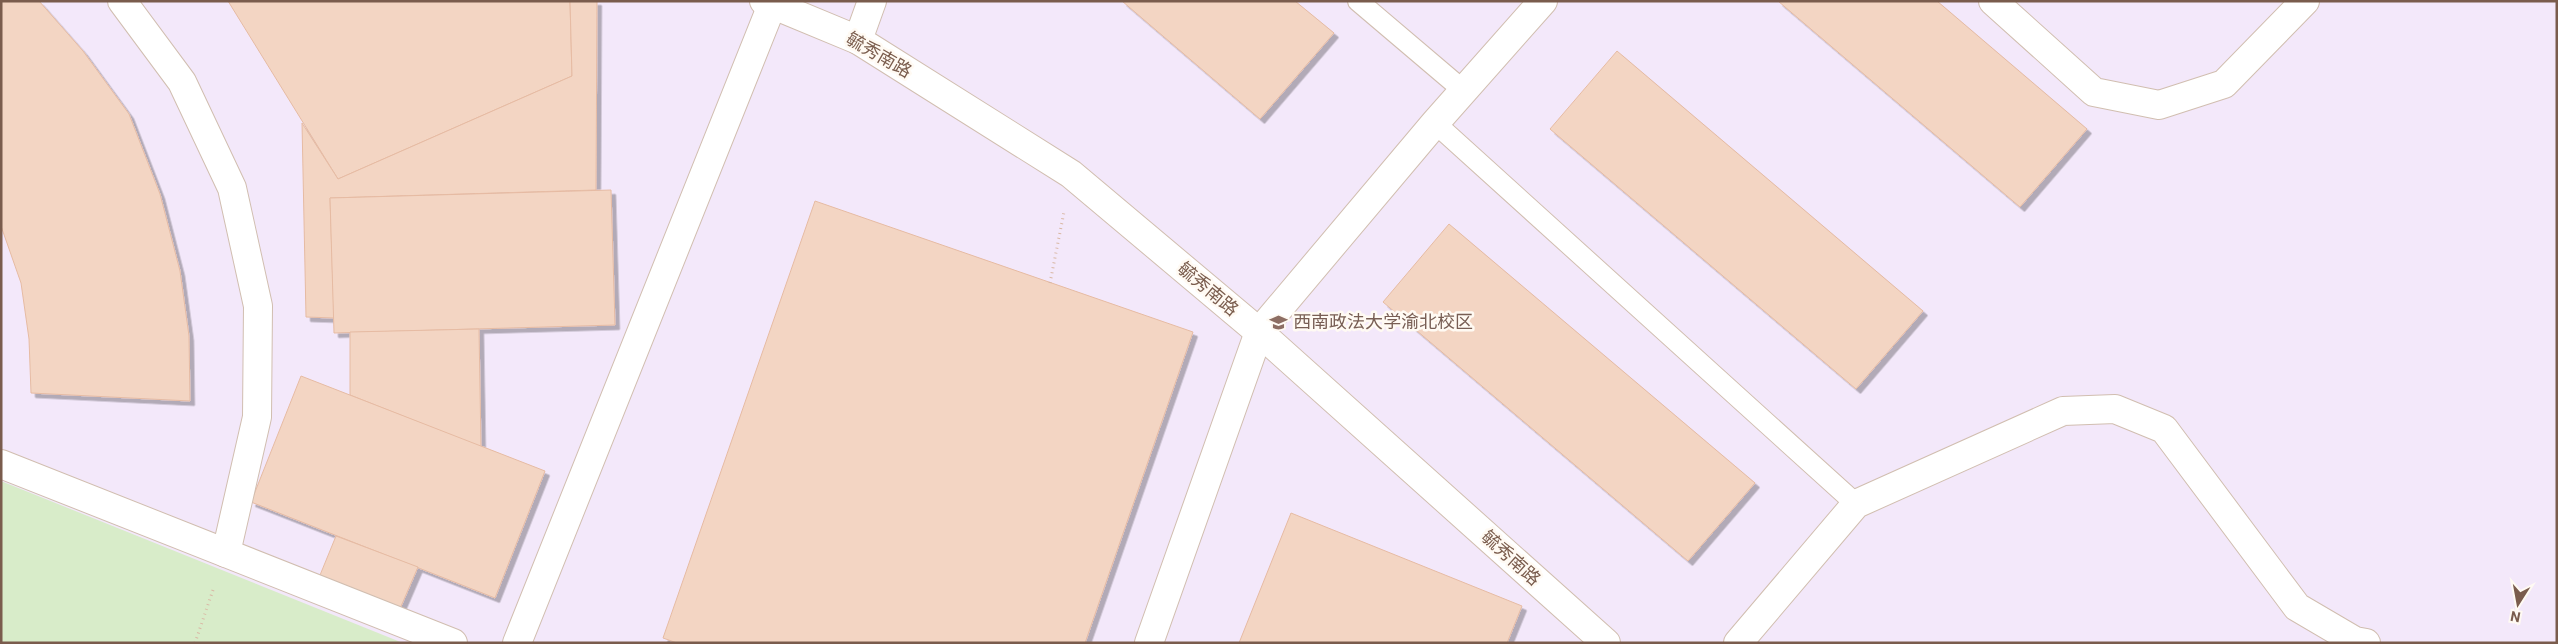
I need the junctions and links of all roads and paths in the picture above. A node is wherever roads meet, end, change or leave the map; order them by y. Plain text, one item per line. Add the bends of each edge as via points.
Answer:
1 (122, 1) edge
2 (872, 1) edge
3 (1358, 1) edge
4 (1543, 1) edge
5 (1993, 1) edge
6 (2305, 1) edge
7 (768, 3) edge
8 (858, 40) junction
9 (1464, 91) junction
10 (1435, 123) junction
11 (1071, 174) junction
12 (1050, 283) dead end
13 (1259, 332) junction
14 (1, 464) edge
15 (1856, 504) junction
16 (226, 553) junction
17 (195, 643) edge
18 (453, 643) edge
19 (517, 643) edge
20 (1149, 643) edge
21 (1606, 643) edge
22 (1738, 643) edge
23 (2366, 643) edge

1 - 16 street via 182,82 232,188 258,306 257,416
2 - 8 street
3 - 9 lane
4 - 9 street
5 - 6 street via 2094,92 2159,105 2224,84
7 - 8 street, 毓秀南路
7 - 19 street
8 - 11 street, 毓秀南路
9 - 10 street
10 - 13 street
10 - 15 lane
11 - 12 path
11 - 13 street, 毓秀南路
13 - 20 street
13 - 21 street, 毓秀南路
14 - 16 street
15 - 22 street
15 - 23 street via 2063,411 2115,409 2164,429 2297,607
16 - 17 path
16 - 18 street

